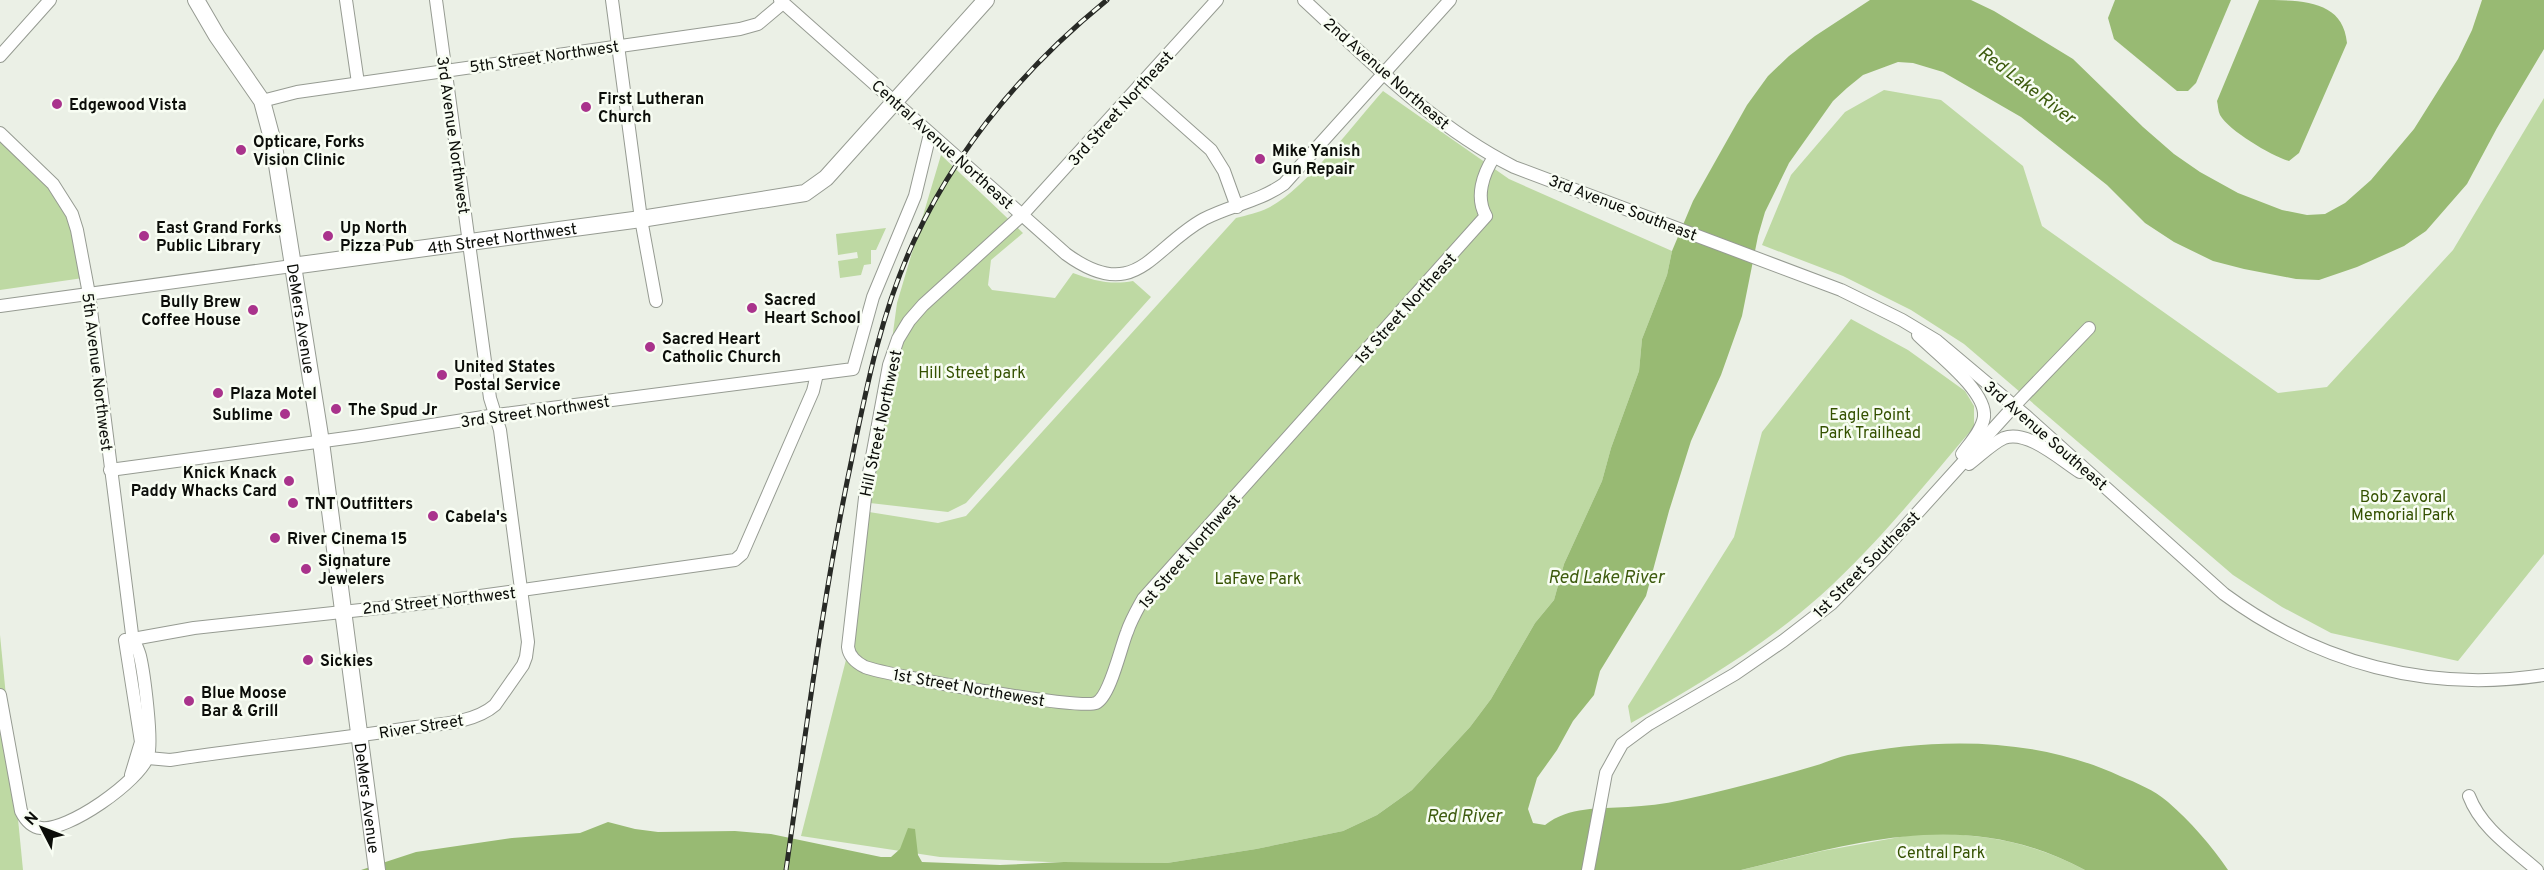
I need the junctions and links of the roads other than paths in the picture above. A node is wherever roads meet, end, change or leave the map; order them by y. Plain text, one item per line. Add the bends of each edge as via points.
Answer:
1 (50, 0) edge
2 (195, 0) edge
3 (346, 0) edge
4 (436, 0) edge
5 (612, 0) edge
6 (986, 0) edge
7 (1217, 0) edge
8 (1304, 0) edge
9 (1450, 0) edge
10 (781, 1) edge
11 (618, 45) junction
12 (0, 56) edge
13 (445, 71) junction
14 (1385, 74) junction
15 (357, 83) junction
16 (1139, 86) junction
17 (262, 101) junction
18 (895, 102) junction
19 (0, 133) edge
20 (930, 134) junction
21 (1494, 157) junction
22 (1537, 174) joint
23 (1237, 207) junction
24 (1022, 215) junction
25 (641, 219) junction
26 (468, 241) junction
27 (292, 266) junction
28 (89, 294) junction
29 (656, 301) dead end
30 (0, 306) edge
31 (2089, 328) dead end
32 (1945, 354) junction
33 (817, 374) junction
34 (2014, 406) junction
35 (496, 415) junction
36 (321, 442) junction
37 (1281, 446) joint
38 (110, 470) junction
39 (1936, 492) junction
40 (2113, 494) junction
41 (523, 590) junction
42 (343, 610) junction
43 (129, 639) junction
44 (848, 647) joint
45 (2544, 675) edge
46 (0, 695) edge
47 (1101, 700) joint
48 (359, 735) junction
49 (148, 758) junction
50 (128, 782) junction
51 (2469, 796) dead end
52 (377, 870) edge
53 (1588, 870) edge
54 (2537, 870) edge

1 - 12 street
2 - 17 main road, DeMers Avenue
3 - 15 street
4 - 13 street, 3rd Avenue Northwest
5 - 11 street
6 - 18 main road, 4th Street Northwest
7 - 16 street, 3rd Street Northeast
8 - 14 street, 2nd Avenue Northeast
9 - 14 street
10 - 11 street, 5th Street Northwest via 764,20 752,26
10 - 18 street, Central Avenue Northeast
11 - 13 street, 5th Street Northwest
11 - 25 street
13 - 15 street, 5th Street Northwest
13 - 26 street, 3rd Avenue Northwest
14 - 21 street, 2nd Avenue Northeast via 1442,123
14 - 23 street via 1284,184
15 - 17 street, 5th Street Northwest
16 - 23 street via 1210,150 1224,171
16 - 24 street, 3rd Street Northeast
17 - 27 main road, DeMers Avenue via 274,146
18 - 20 street, Central Avenue Northeast
18 - 25 main road, 4th Street Northwest via 826,178 805,193
19 - 28 street, 5th Avenue Northwest via 53,184 67,205 77,230
20 - 24 street, Central Avenue Northeast
20 - 33 street, 3rd Street Northwest via 915,196 873,297 853,369
21 - 22 street, 2nd Avenue Northeast
21 - 37 street, 1st Street Northeast via 1481,188 1481,206 1486,216
22 - 32 street, 3rd Avenue Southeast via 1841,290 1902,320
23 - 24 street, Central Avenue Northeast via 1195,225 1142,267 1124,273 1078,263
24 - 44 street, Hill Street Northwest via 923,305 898,339 889,365 866,489
25 - 26 main road, 4th Street Northwest
25 - 29 street
26 - 27 main road, 4th Street Northwest
26 - 35 street, 3rd Avenue Northwest via 490,398
27 - 28 street, 4th Street Northwest
27 - 36 main road, DeMers Avenue
28 - 30 street, 4th Street Northwest
28 - 38 street, 5th Avenue Northwest
31 - 34 street, 1st Street Southeast
32 - 34 street, 3rd Avenue Southeast
32 - 39 street via 1978,394 1984,418
33 - 35 street, 3rd Street Northwest
33 - 41 street, 2nd Street Northwest via 742,555 735,560
34 - 39 street, 1st Street Southeast
34 - 40 street, 3rd Avenue Southeast
35 - 36 street, 3rd Street Northwest
35 - 41 street, 3rd Avenue Northwest
36 - 38 street, 3rd Street Northwest
36 - 42 main road, DeMers Avenue
37 - 47 street, 1st Street Northwest via 1143,599 1126,632
38 - 43 street, 5th Avenue Northwest
39 - 40 street via 1990,447 2016,436 2028,439
39 - 53 street, 1st Street Southeast via 1831,604 1735,674 1622,744 1600,794
40 - 45 street, 3rd Avenue Southeast via 2224,594 2253,615 2317,649 2362,665 2426,678 2485,681
41 - 42 street, 2nd Street Northwest
41 - 48 street, River Street via 526,657 495,705 479,716
42 - 43 street, 2nd Street Northwest
42 - 48 main road, DeMers Avenue
43 - 49 street via 140,655
43 - 50 street via 141,742
44 - 47 street, 1st Street Northewest via 858,663 882,672 1083,705
46 - 50 street via 23,816 33,825 52,827 90,810
48 - 49 street, River Street via 170,760
48 - 52 main road, DeMers Avenue
49 - 50 street
51 - 54 street via 2473,808 2490,829

